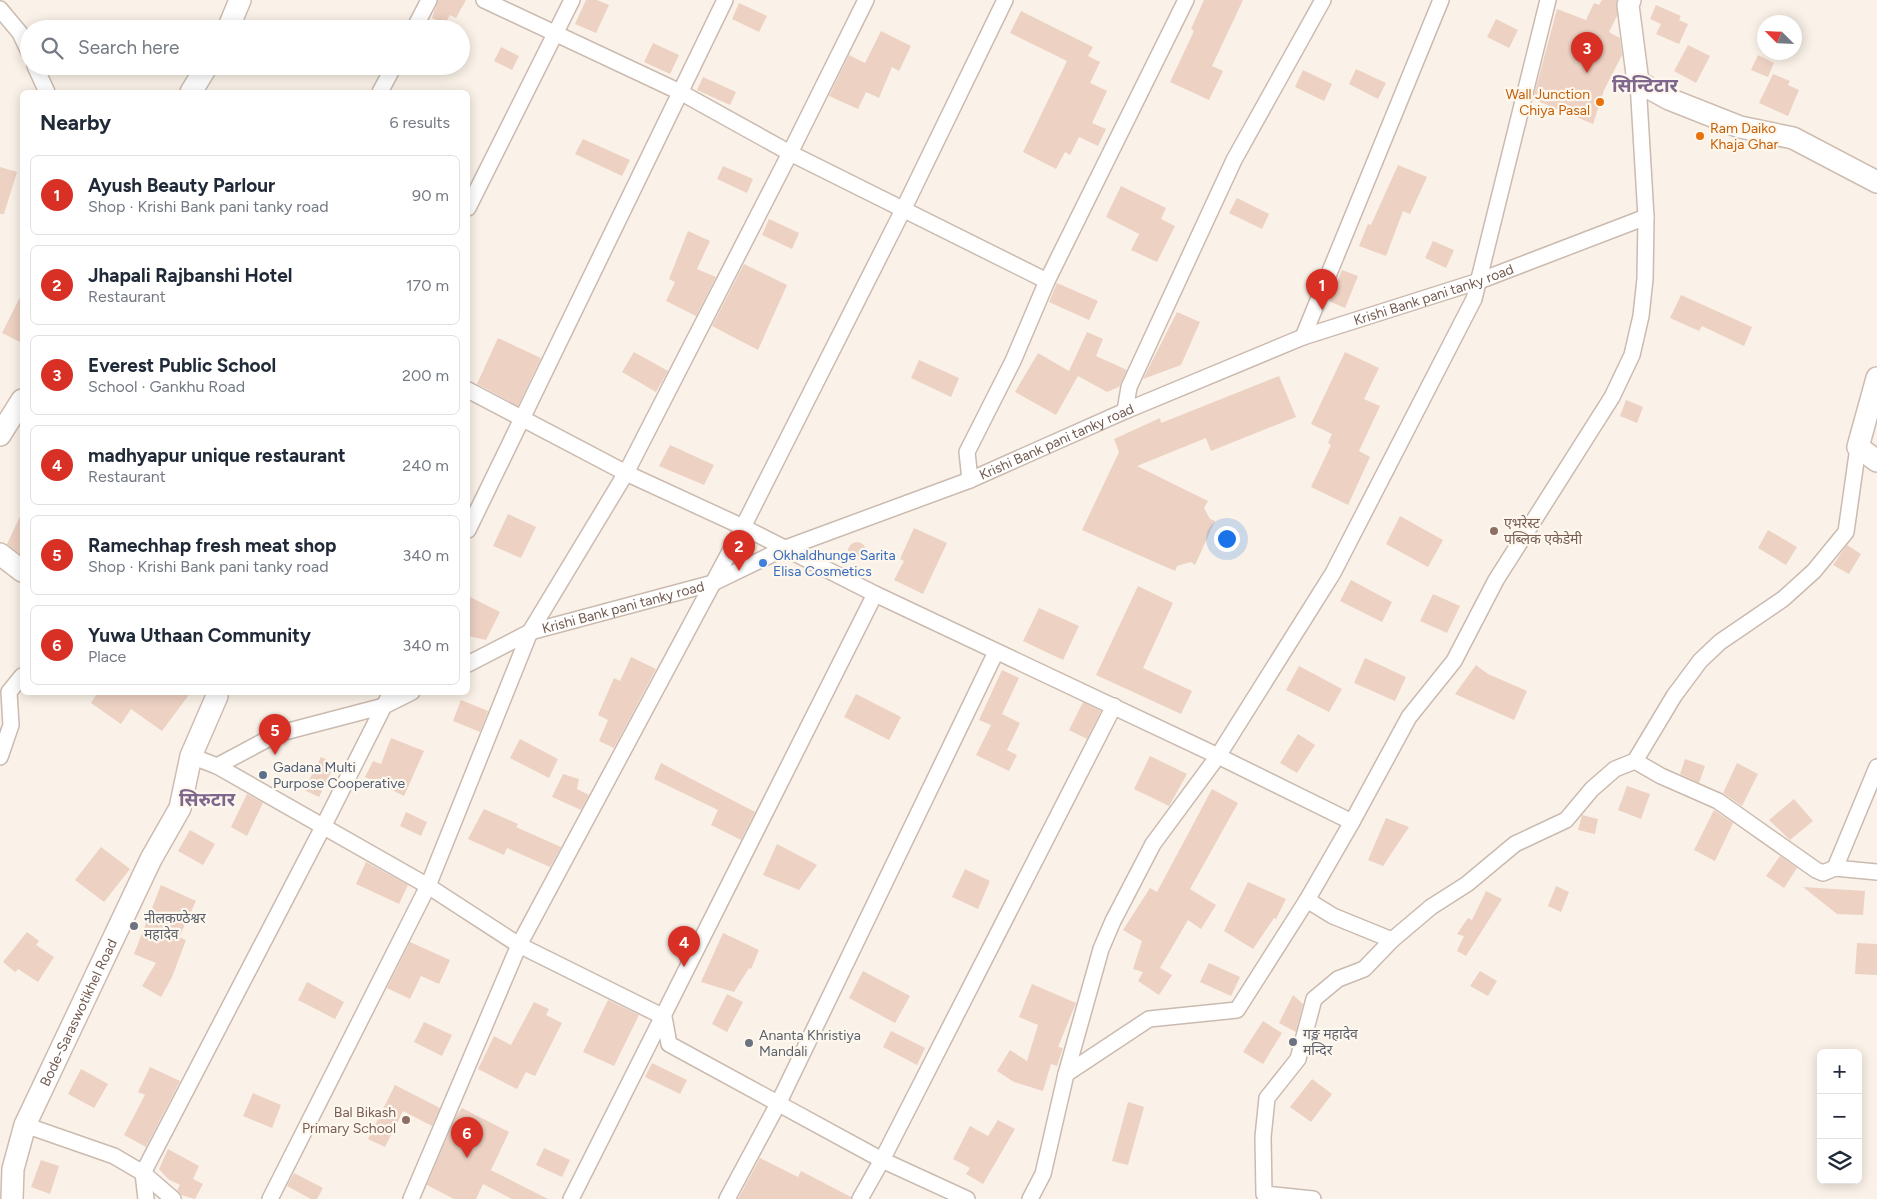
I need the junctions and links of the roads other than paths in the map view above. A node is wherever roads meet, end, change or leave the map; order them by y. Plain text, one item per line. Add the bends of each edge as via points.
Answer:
1 (240, 0) edge
2 (429, 0) edge
3 (484, 0) edge
4 (572, 0) edge
5 (725, 0) edge
6 (866, 0) edge
7 (1005, 0) edge
8 (1186, 0) edge
9 (1323, 0) edge
10 (1441, 0) edge
11 (1548, 0) edge
12 (1630, 0) edge
13 (0, 8) edge
14 (232, 20) edge
15 (419, 20) edge
16 (20, 33) edge
17 (555, 34) junction
18 (39, 75) edge
19 (201, 75) edge
20 (389, 75) edge
21 (1638, 82) junction
22 (46, 90) edge
23 (191, 90) edge
24 (381, 90) edge
25 (680, 92) junction
26 (790, 153) junction
27 (1877, 182) edge
28 (470, 204) edge
29 (904, 208) junction
30 (1646, 217) junction
31 (1047, 281) junction
32 (1479, 281) junction
33 (1302, 337) junction
34 (1877, 378) edge
35 (470, 391) edge
36 (20, 403) edge
37 (1125, 411) junction
38 (520, 418) junction
39 (0, 436) edge
40 (1858, 447) junction
41 (1877, 461) edge
42 (626, 473) junction
43 (970, 480) junction
44 (470, 526) edge
45 (743, 527) junction
46 (783, 549) junction
47 (0, 554) edge
48 (20, 569) edge
49 (713, 583) junction
50 (875, 594) junction
51 (530, 632) junction
52 (996, 652) junction
53 (470, 663) edge
54 (20, 679) edge
55 (218, 695) edge
56 (402, 695) edge
57 (388, 699) edge
58 (1114, 706) junction
59 (190, 756) junction
60 (1218, 756) junction
61 (0, 757) edge
62 (1635, 761) junction
63 (217, 766) junction
64 (1877, 766) edge
65 (1352, 822) junction
66 (323, 827) junction
67 (1835, 868) junction
68 (1877, 872) edge
69 (428, 886) junction
70 (1307, 900) junction
71 (1392, 940) junction
72 (519, 944) junction
73 (664, 1017) junction
74 (1066, 1074) junction
75 (780, 1102) junction
76 (25, 1125) junction
77 (882, 1160) junction
78 (143, 1172) junction
79 (12, 1199) edge
80 (146, 1199) edge
81 (173, 1199) edge
82 (270, 1199) edge
83 (411, 1199) edge
84 (570, 1199) edge
85 (727, 1199) edge
86 (860, 1199) edge
87 (966, 1199) edge
88 (1030, 1199) edge
89 (1313, 1199) edge

1 - 14 street
2 - 15 street
3 - 17 street
4 - 17 street
5 - 25 street
6 - 26 street
7 - 29 street
8 - 31 street
9 - 37 street via 1234,160 1129,387
10 - 33 street
11 - 32 street
12 - 21 street
13 - 16 street
17 - 25 street
17 - 28 street
18 - 22 street
19 - 23 street
20 - 24 street
21 - 27 street via 1740,128 1793,138
21 - 30 street
25 - 26 street
25 - 38 street
26 - 29 street
26 - 42 street
29 - 31 street
29 - 45 street
30 - 32 street, Krishi Bank pani tanky road
30 - 65 street via 1641,316 1632,355 1612,398 1496,580 1454,661 1409,717
31 - 43 street via 1014,361 967,452
32 - 33 street, Krishi Bank pani tanky road
32 - 60 street via 1474,299 1333,573
33 - 37 street, Krishi Bank pani tanky road
34 - 40 street
35 - 38 street
36 - 39 street
37 - 43 street, Krishi Bank pani tanky road
38 - 42 street
38 - 44 street
40 - 41 street
40 - 62 street via 1846,532 1814,571 1783,599 1720,642 1700,662 1674,696
42 - 45 street
42 - 51 street
43 - 46 street, Krishi Bank pani tanky road
45 - 46 street
45 - 49 street
46 - 49 street, Krishi Bank pani tanky road
46 - 50 street
47 - 48 street
49 - 51 street, Krishi Bank pani tanky road
49 - 72 street
50 - 52 street
50 - 73 street
51 - 53 street, Krishi Bank pani tanky road
51 - 69 street
52 - 58 street
52 - 75 street
54 - 61 street via 10,692 11,725
55 - 59 street, Bode-Saraswotikhel Road
56 - 57 street
57 - 63 street via 277,734
57 - 66 street
58 - 60 street
58 - 77 street
59 - 63 street
59 - 76 street, Bode-Saraswotikhel Road via 180,808 151,859
60 - 65 street
60 - 74 street via 1153,844 1113,921 1101,949
62 - 67 street via 1718,801 1816,870 1823,873
62 - 71 street via 1614,769 1566,820 1516,844
63 - 66 street
64 - 67 street
65 - 70 street
66 - 69 street
66 - 78 street
67 - 68 street
69 - 72 street
69 - 82 street
70 - 71 street via 1333,916
70 - 74 street via 1237,1010 1149,1019
71 - 89 street via 1364,969 1338,979 1314,999 1298,1059 1266,1098 1264,1194
72 - 73 street
72 - 83 street
73 - 75 street via 669,1044
73 - 84 street
74 - 88 street via 1043,1174
75 - 77 street
75 - 85 street
76 - 78 street via 114,1156
76 - 79 street, Bode-Saraswotikhel Road via 13,1169
77 - 86 street
77 - 87 street
78 - 80 street
78 - 81 street

